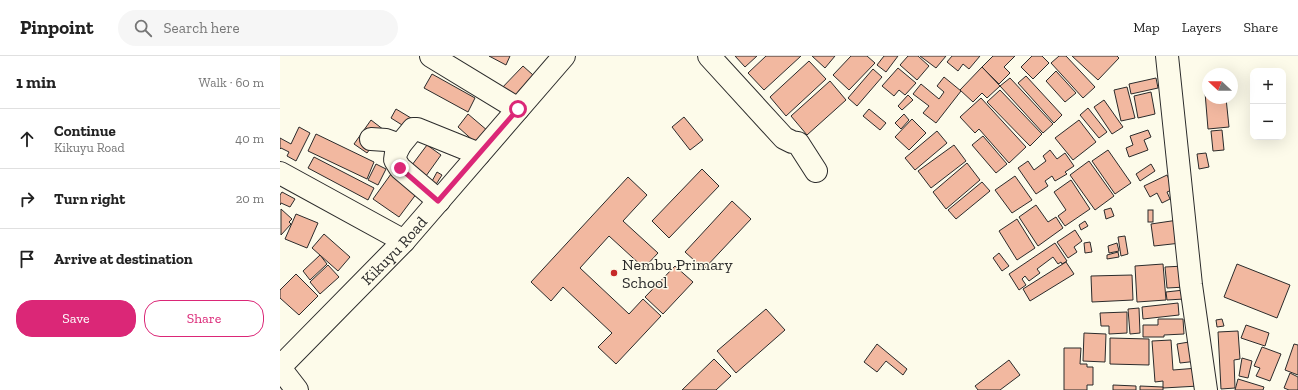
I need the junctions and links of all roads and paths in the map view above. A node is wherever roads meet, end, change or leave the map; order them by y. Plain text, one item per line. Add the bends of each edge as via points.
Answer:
1 (431, 56) edge
2 (564, 56) edge
3 (709, 56) edge
4 (1167, 56) edge
5 (518, 109) junction
6 (371, 139) dead end
7 (400, 144) junction
8 (479, 154) junction
9 (816, 171) dead end
10 (280, 173) edge
11 (438, 201) junction
12 (404, 241) junction
13 (280, 368) edge
14 (297, 390) edge
15 (1206, 390) edge

1 - 5 street
2 - 5 street, Kikuyu Road
3 - 9 street via 784,138 798,143
4 - 15 street via 1191,285
5 - 8 street, Kikuyu Road
6 - 7 street
7 - 8 street via 413,129 417,129
7 - 11 street via 395,160 400,168
8 - 11 street, Kikuyu Road
10 - 12 street
11 - 12 street, Kikuyu Road
12 - 13 street, Kikuyu Road
13 - 14 street

